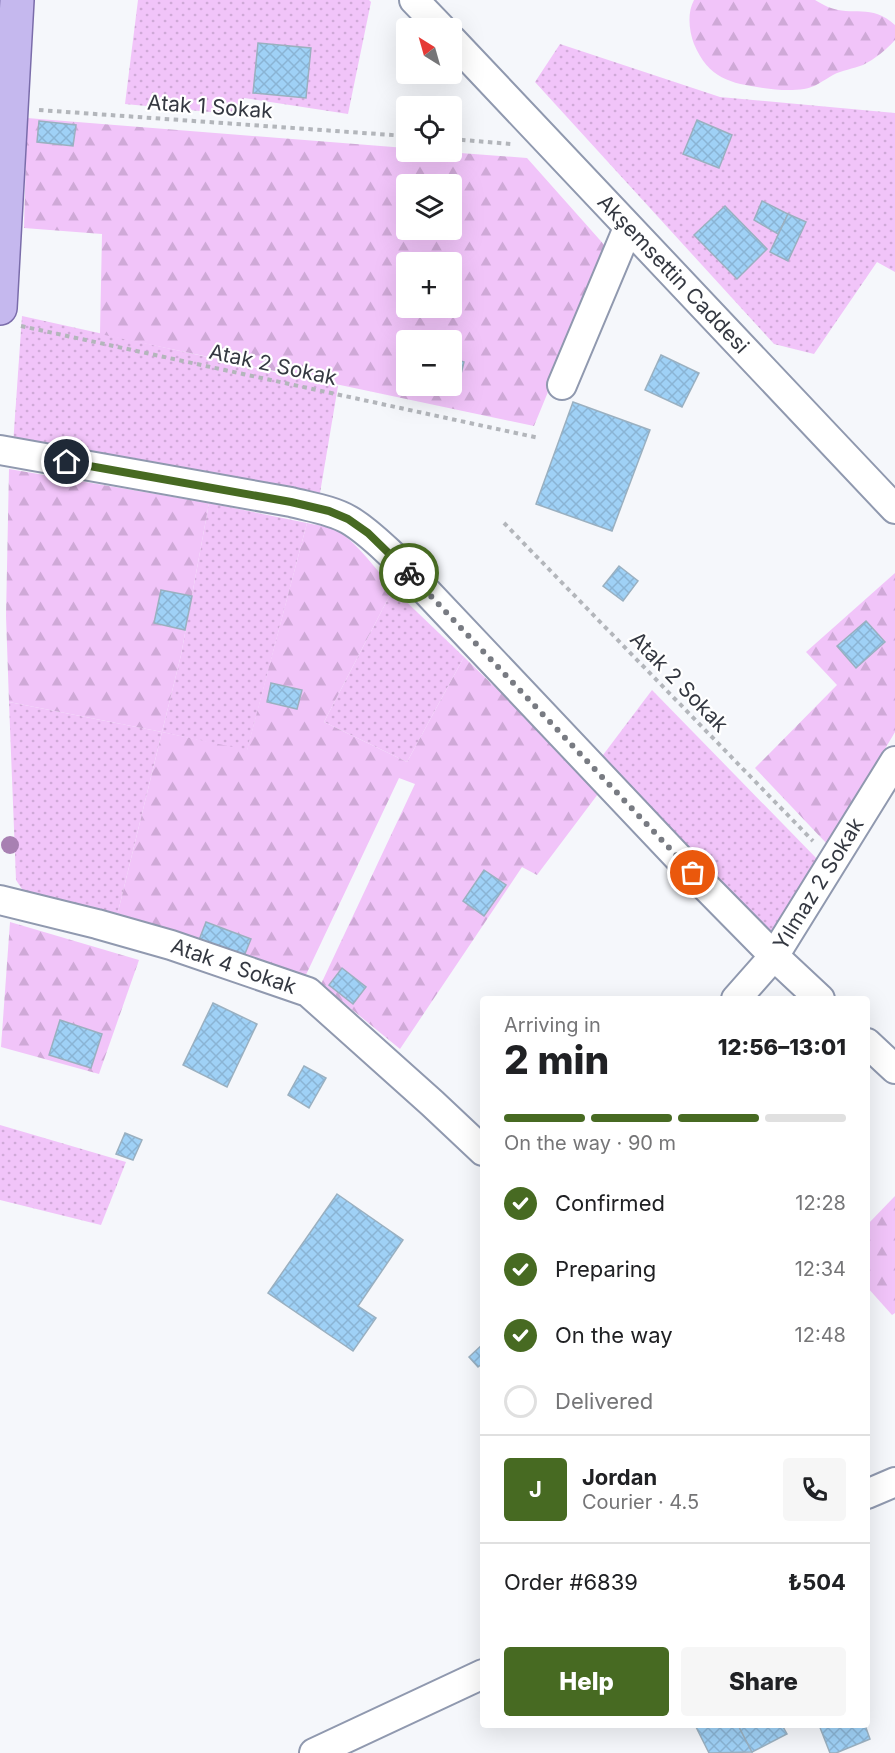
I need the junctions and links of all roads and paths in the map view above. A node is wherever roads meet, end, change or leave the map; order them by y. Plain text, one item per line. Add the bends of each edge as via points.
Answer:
1 (17, 0) edge
2 (414, 0) edge
3 (431, 18) edge
4 (462, 51) edge
5 (11, 108) junction
6 (396, 135) edge
7 (462, 140) edge
8 (553, 147) junction
9 (628, 228) junction
10 (1, 261) edge
11 (6, 316) edge
12 (562, 385) dead end
13 (539, 438) dead end
14 (0, 450) edge
15 (895, 509) edge
16 (504, 524) dead end
17 (895, 761) edge
18 (833, 861) junction
19 (0, 900) edge
20 (774, 956) junction
21 (739, 996) edge
22 (817, 996) edge
23 (870, 1045) edge
24 (895, 1069) edge
25 (480, 1148) edge
26 (895, 1482) edge
27 (870, 1492) edge
28 (480, 1675) edge
29 (314, 1753) edge

1 - 5 main road
2 - 3 street
4 - 8 street, Akşemsettin Caddesi
5 - 6 path, Atak 1 Sokak
5 - 10 main road
7 - 8 path
8 - 9 street, Akşemsettin Caddesi
9 - 12 street
9 - 15 street, Akşemsettin Caddesi
10 - 11 main road
11 - 13 path, Atak 2 Sokak
14 - 20 street via 291,502 348,519 393,556
16 - 18 path, Atak 2 Sokak
17 - 18 street, Yılmaz 2 Sokak
18 - 20 street, Yılmaz 2 Sokak
19 - 25 street, Atak 4 Sokak via 171,945 308,992
20 - 21 street, Yılmaz 2 Sokak
20 - 22 street
23 - 24 street
26 - 27 street
28 - 29 street

